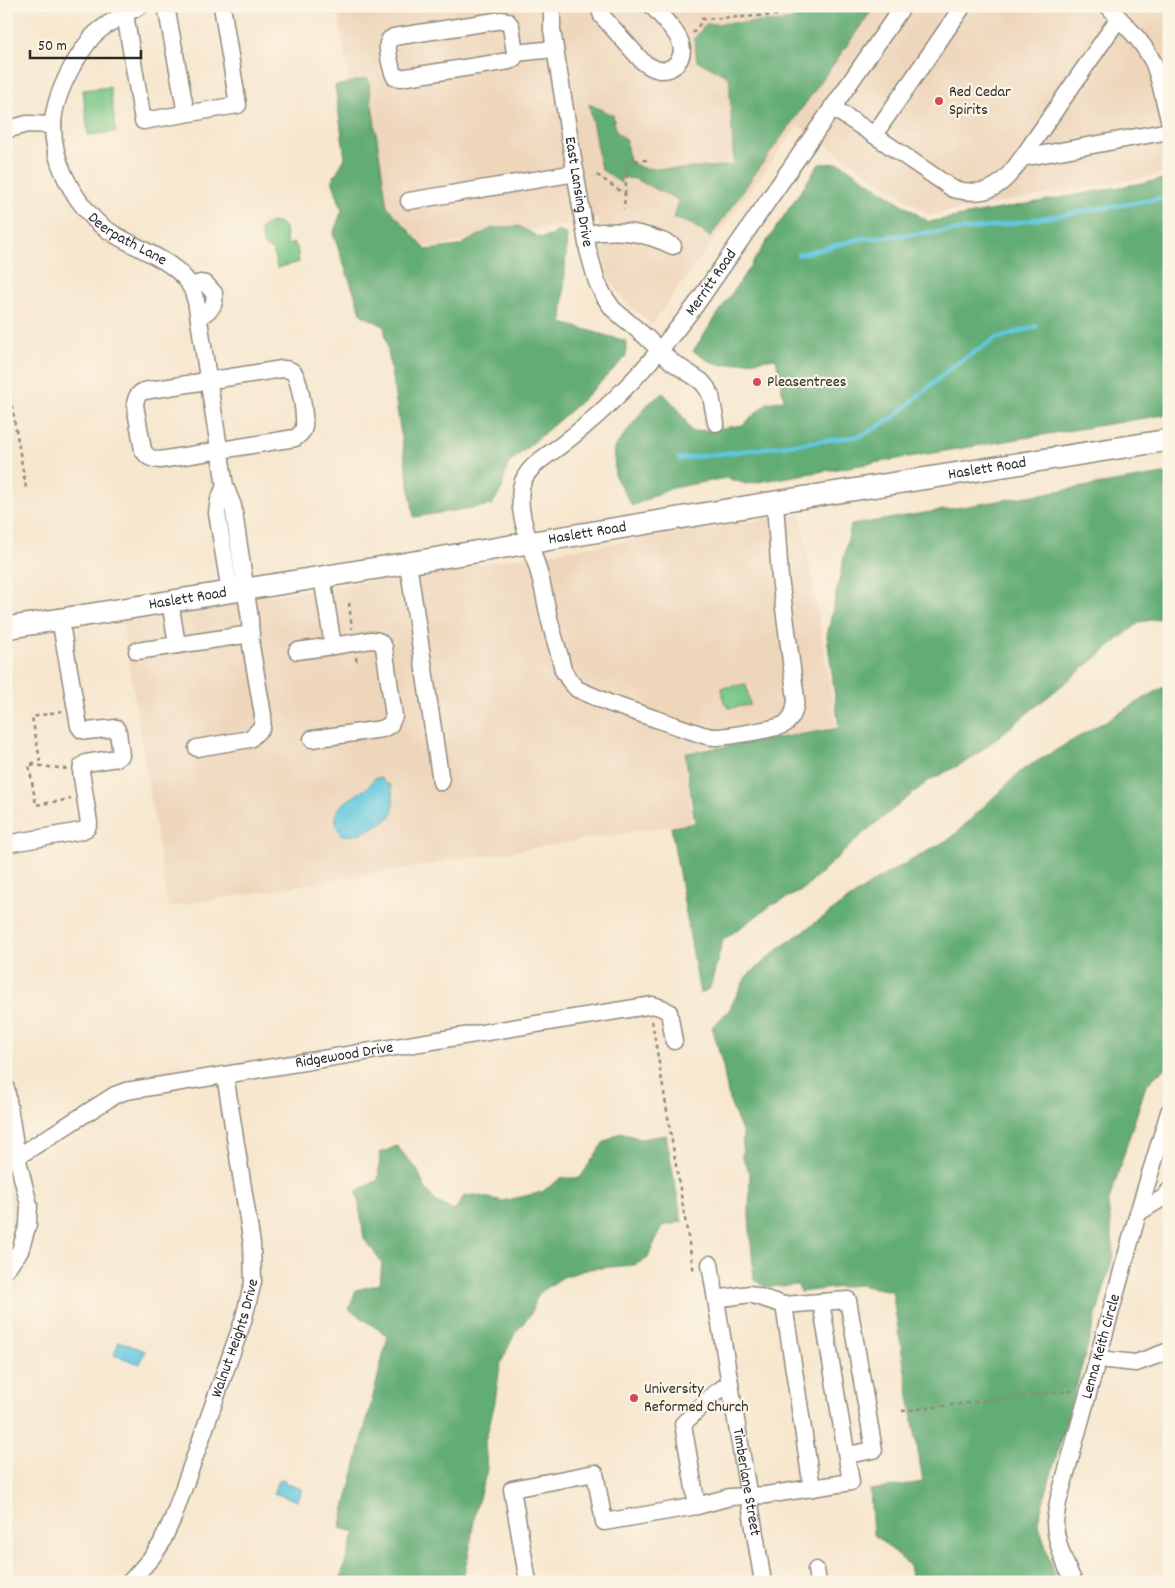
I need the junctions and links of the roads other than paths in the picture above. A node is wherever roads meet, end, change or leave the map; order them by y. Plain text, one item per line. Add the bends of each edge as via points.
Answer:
1 (166, 6) edge
2 (222, 6) edge
3 (552, 6) edge
4 (599, 6) edge
5 (652, 6) edge
6 (903, 6) edge
7 (963, 6) edge
8 (132, 10) edge
9 (1114, 12) edge
10 (555, 49) junction
11 (515, 53) junction
12 (832, 107) junction
13 (186, 113) junction
14 (1169, 119) edge
15 (53, 125) junction
16 (6, 130) edge
17 (1169, 131) edge
18 (874, 135) junction
19 (1022, 158) junction
20 (576, 173) junction
21 (409, 200) dead end
22 (586, 234) junction
23 (673, 246) dead end
24 (661, 351) junction
25 (208, 381) junction
26 (716, 423) dead end
27 (1169, 440) edge
28 (220, 450) junction
29 (775, 502) junction
30 (528, 543) junction
31 (408, 563) junction
32 (322, 577) junction
33 (238, 591) junction
34 (170, 602) junction
35 (60, 619) junction
36 (6, 628) edge
37 (250, 634) junction
38 (177, 645) junction
39 (333, 646) junction
40 (137, 652) dead end
41 (297, 652) dead end
42 (312, 739) dead end
43 (197, 748) dead end
44 (441, 782) dead end
45 (6, 844) edge
46 (674, 1041) dead end
47 (225, 1075) junction
48 (6, 1088) edge
49 (1169, 1112) edge
50 (12, 1158) edge
51 (1169, 1191) edge
52 (1138, 1213) junction
53 (710, 1264) dead end
54 (6, 1269) edge
55 (716, 1299) junction
56 (821, 1302) junction
57 (784, 1305) junction
58 (1169, 1351) edge
59 (1098, 1359) junction
60 (730, 1383) junction
61 (847, 1455) junction
62 (812, 1488) junction
63 (748, 1496) junction
64 (697, 1506) junction
65 (760, 1581) edge
66 (130, 1582) edge
67 (528, 1582) edge
68 (1074, 1582) edge

1 - 13 street
2 - 13 street, Deerpath Lane via 238,105
3 - 10 street, East Lansing Drive
4 - 5 street via 602,16 642,61 658,70 670,69 680,58 682,45
6 - 12 street, Merritt Road
7 - 18 street
8 - 13 street, Deerpath Lane via 143,121
8 - 15 street, Deerpath Lane via 93,37 80,53 62,88
9 - 14 street via 1146,49 1154,64
9 - 19 street
10 - 11 street
10 - 20 street, East Lansing Drive
11 - 11 street via 509,61 400,78 392,72 388,45 394,37 502,20 511,26
12 - 18 street
12 - 24 street, Merritt Road
15 - 16 street via 27,124
15 - 25 street, Deerpath Lane via 55,146 67,182 96,221 167,264 190,286 196,301
17 - 19 street
18 - 19 street via 953,189 968,193 997,187
20 - 21 street
20 - 22 street, East Lansing Drive
22 - 23 street via 635,232
22 - 24 street, East Lansing Drive via 592,267 604,296
24 - 26 street, East Lansing Drive via 707,388
24 - 30 street, Merritt Road via 600,414 527,473 521,487 520,503
25 - 28 street, Deerpath Lane
25 - 28 street via 144,391 139,393 135,405 146,456 160,460
25 - 28 street via 282,369 289,369 298,379 305,421 300,435
27 - 29 main road, Haslett Road
28 - 33 street, Deerpath Lane via 225,486 217,513
29 - 30 main road, Haslett Road
29 - 30 street, Merritt Road via 780,578 796,699 790,719 774,728 716,737 703,735 577,689 563,670 539,572
30 - 31 main road, Haslett Road
31 - 32 main road, Haslett Road
31 - 44 street
32 - 33 main road, Haslett Road
32 - 39 street
33 - 34 main road, Haslett Road
33 - 37 street, Deerpath Lane
34 - 35 main road, Haslett Road
34 - 38 street
35 - 36 main road, Haslett Road
35 - 45 street via 79,726 87,731 116,728 121,755 82,766 87,828 81,832
37 - 38 street
37 - 43 street, Deerpath Lane via 263,715 262,727 250,739
38 - 40 street
39 - 41 street
39 - 42 street via 371,640 381,643 394,716 382,729
46 - 47 street, Ridgewood Drive via 669,1012 650,1006
47 - 50 street, Ridgewood Drive via 115,1095
47 - 66 street, Walnut Heights Drive via 252,1244 253,1282 243,1321 173,1518 152,1558
48 - 50 street
49 - 52 street, Lenna Keith Circle
50 - 54 street via 29,1205 28,1224 20,1251
51 - 52 street
52 - 59 street, Lenna Keith Circle
53 - 55 street, Timberlane Street
55 - 57 street via 750,1294
55 - 60 street, Timberlane Street
56 - 57 street
56 - 61 street
56 - 61 street via 848,1300 874,1450
57 - 62 street
58 - 59 street via 1136,1363
59 - 68 street, Lenna Keith Circle via 1055,1523 1060,1548
60 - 63 street, Timberlane Street
60 - 64 street via 683,1424
61 - 62 street via 851,1482
62 - 63 street
63 - 64 street
63 - 65 street, Timberlane Street
64 - 67 street via 604,1522 595,1473 512,1488

